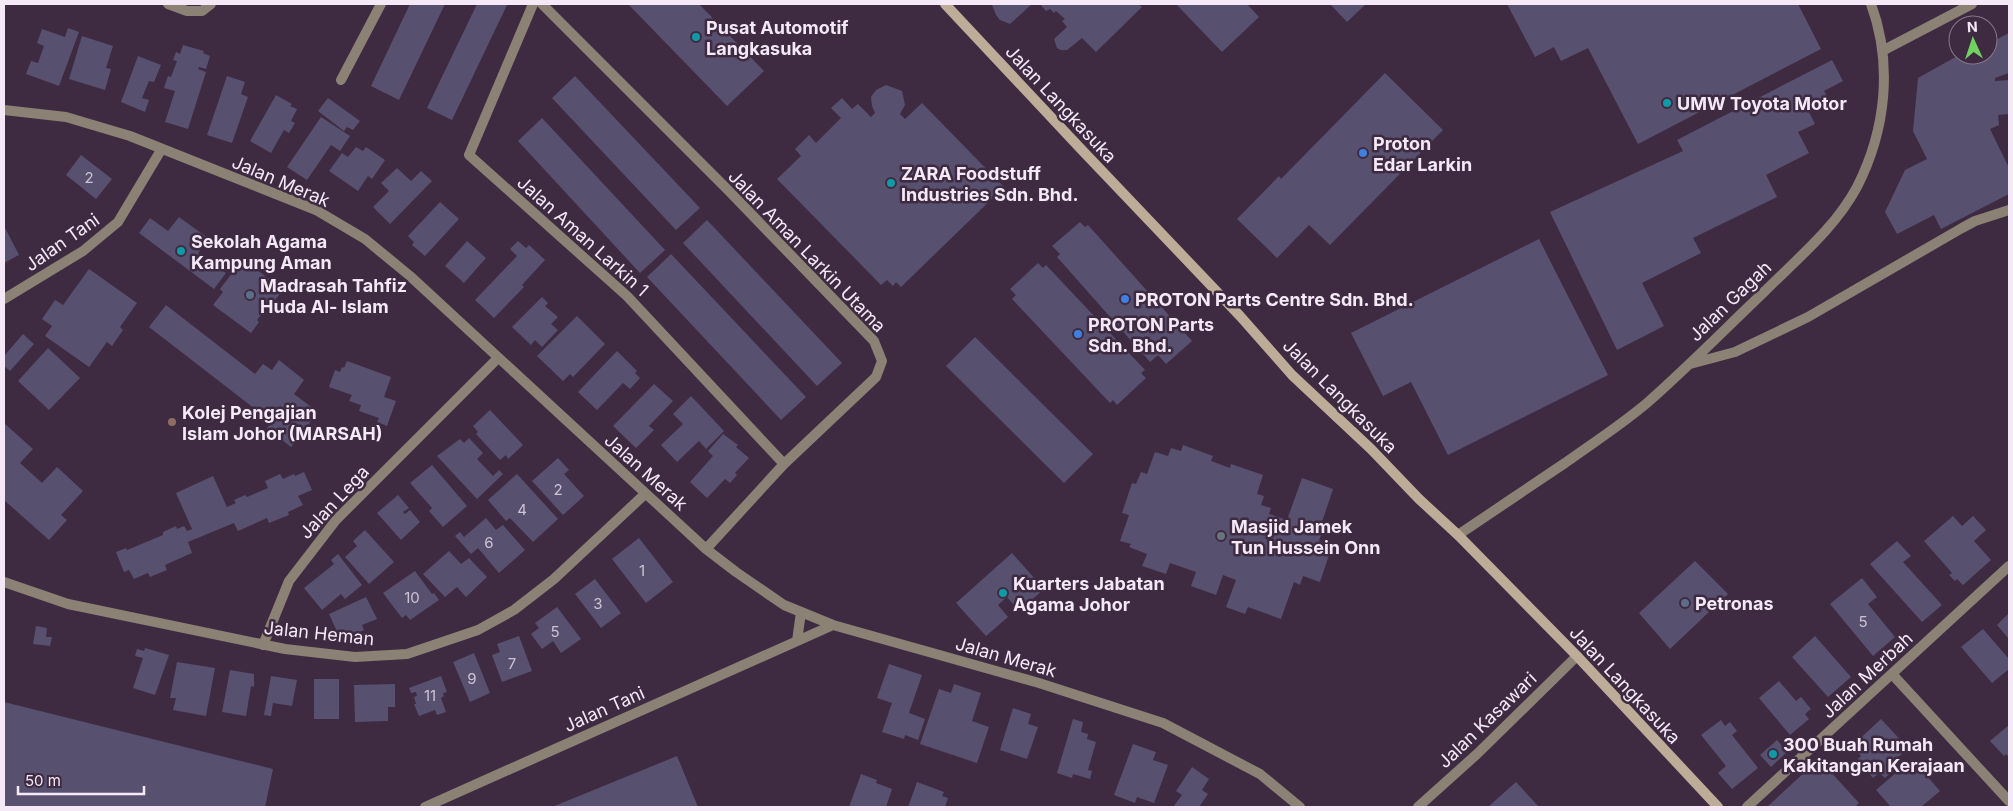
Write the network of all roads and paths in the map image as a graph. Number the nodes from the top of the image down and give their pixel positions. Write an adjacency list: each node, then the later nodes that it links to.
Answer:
1 (168, 4): 2 (street)
2 (211, 4)
3 (381, 4): 10 (street)
4 (533, 4): 17 (street, Jalan Aman Larkin 1)
5 (542, 4): 17 (street, Jalan Aman Larkin Utama)
6 (945, 4): 19 (main road, Jalan Langkasuka)
7 (1871, 4): 9 (street, Jalan Gagah)
8 (1972, 4): 9 (street)
9 (1884, 50): 16 (street, Jalan Gagah)
10 (341, 80)
11 (4, 110): 12 (street, Jalan Merak)
12 (161, 150): 14 (street, Jalan Tani); 15 (street, Jalan Merak)
13 (2009, 210): 16 (street)
14 (4, 299)
15 (498, 358): 18 (street, Jalan Merak); 26 (street, Jalan Lega)
16 (1689, 364): 19 (street, Jalan Gagah)
17 (784, 464): 20 (street, Jalan Aman Larkin Utama)
18 (645, 494): 20 (street, Jalan Merak); 26 (street, Jalan Heman)
19 (1458, 535): 27 (main road, Jalan Langkasuka)
20 (706, 549): 23 (street, Jalan Merak)
21 (2009, 566): 28 (street, Jalan Merbah)
22 (4, 582): 26 (street, Jalan Heman)
23 (801, 612): 24 (street, Jalan Merak); 25 (street)
24 (832, 625): 25 (street, Jalan Tani); 31 (street, Jalan Merak)
25 (797, 641): 30 (street, Jalan Tani)
26 (263, 645)
27 (1577, 656): 32 (street, Jalan Kasawari); 33 (main road, Jalan Langkasuka)
28 (1892, 674): 29 (street); 34 (street, Jalan Merbah)
29 (2009, 801)
30 (426, 807)
31 (1300, 807)
32 (1418, 807)
33 (1718, 807)
34 (1747, 807)

